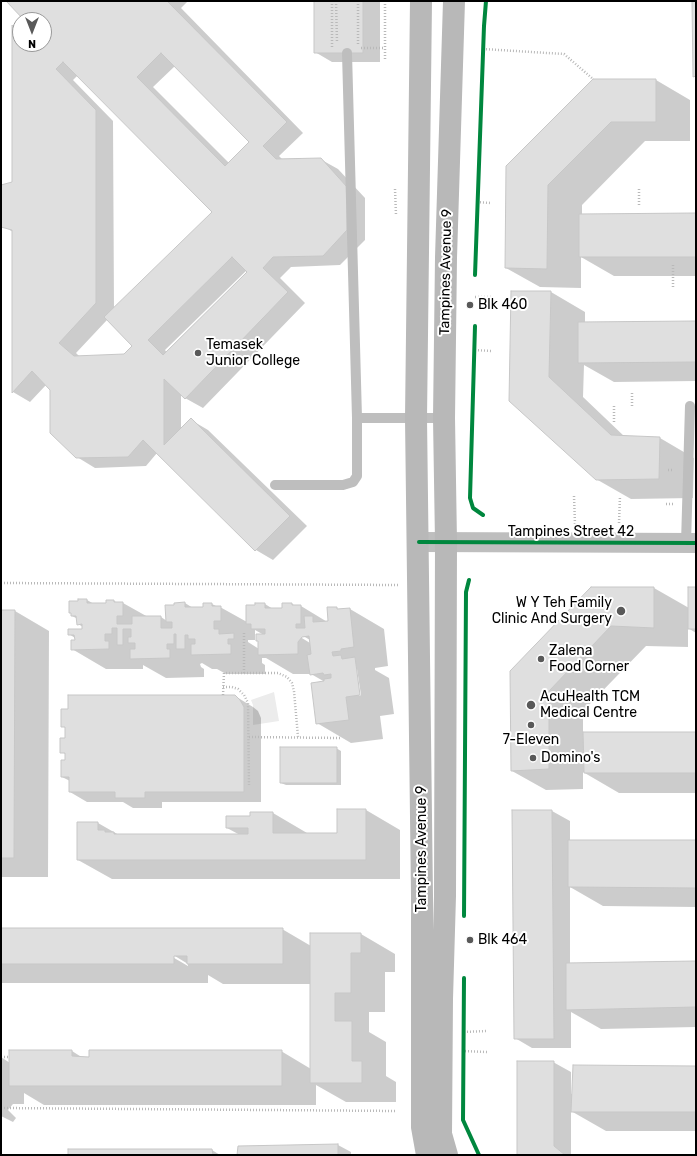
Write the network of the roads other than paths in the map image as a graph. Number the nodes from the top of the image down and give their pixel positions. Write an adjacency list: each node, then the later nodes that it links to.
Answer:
1 (421, 1): 6 (main road, Tampines Avenue 9)
2 (454, 1): 7 (main road, Tampines Avenue 9)
3 (347, 53): 5 (lane)
4 (690, 406): 11 (lane)
5 (357, 418): 6 (lane); 8 (lane)
6 (416, 418): 7 (lane); 9 (main road, Tampines Avenue 9)
7 (444, 418): 10 (main road, Tampines Avenue 9)
8 (275, 485)
9 (418, 542): 10 (street); 12 (main road, Tampines Avenue 9)
10 (446, 542): 11 (street, Tampines Street 42); 13 (main road, Tampines Avenue 9)
11 (691, 543)
12 (427, 1155)
13 (446, 1155)

